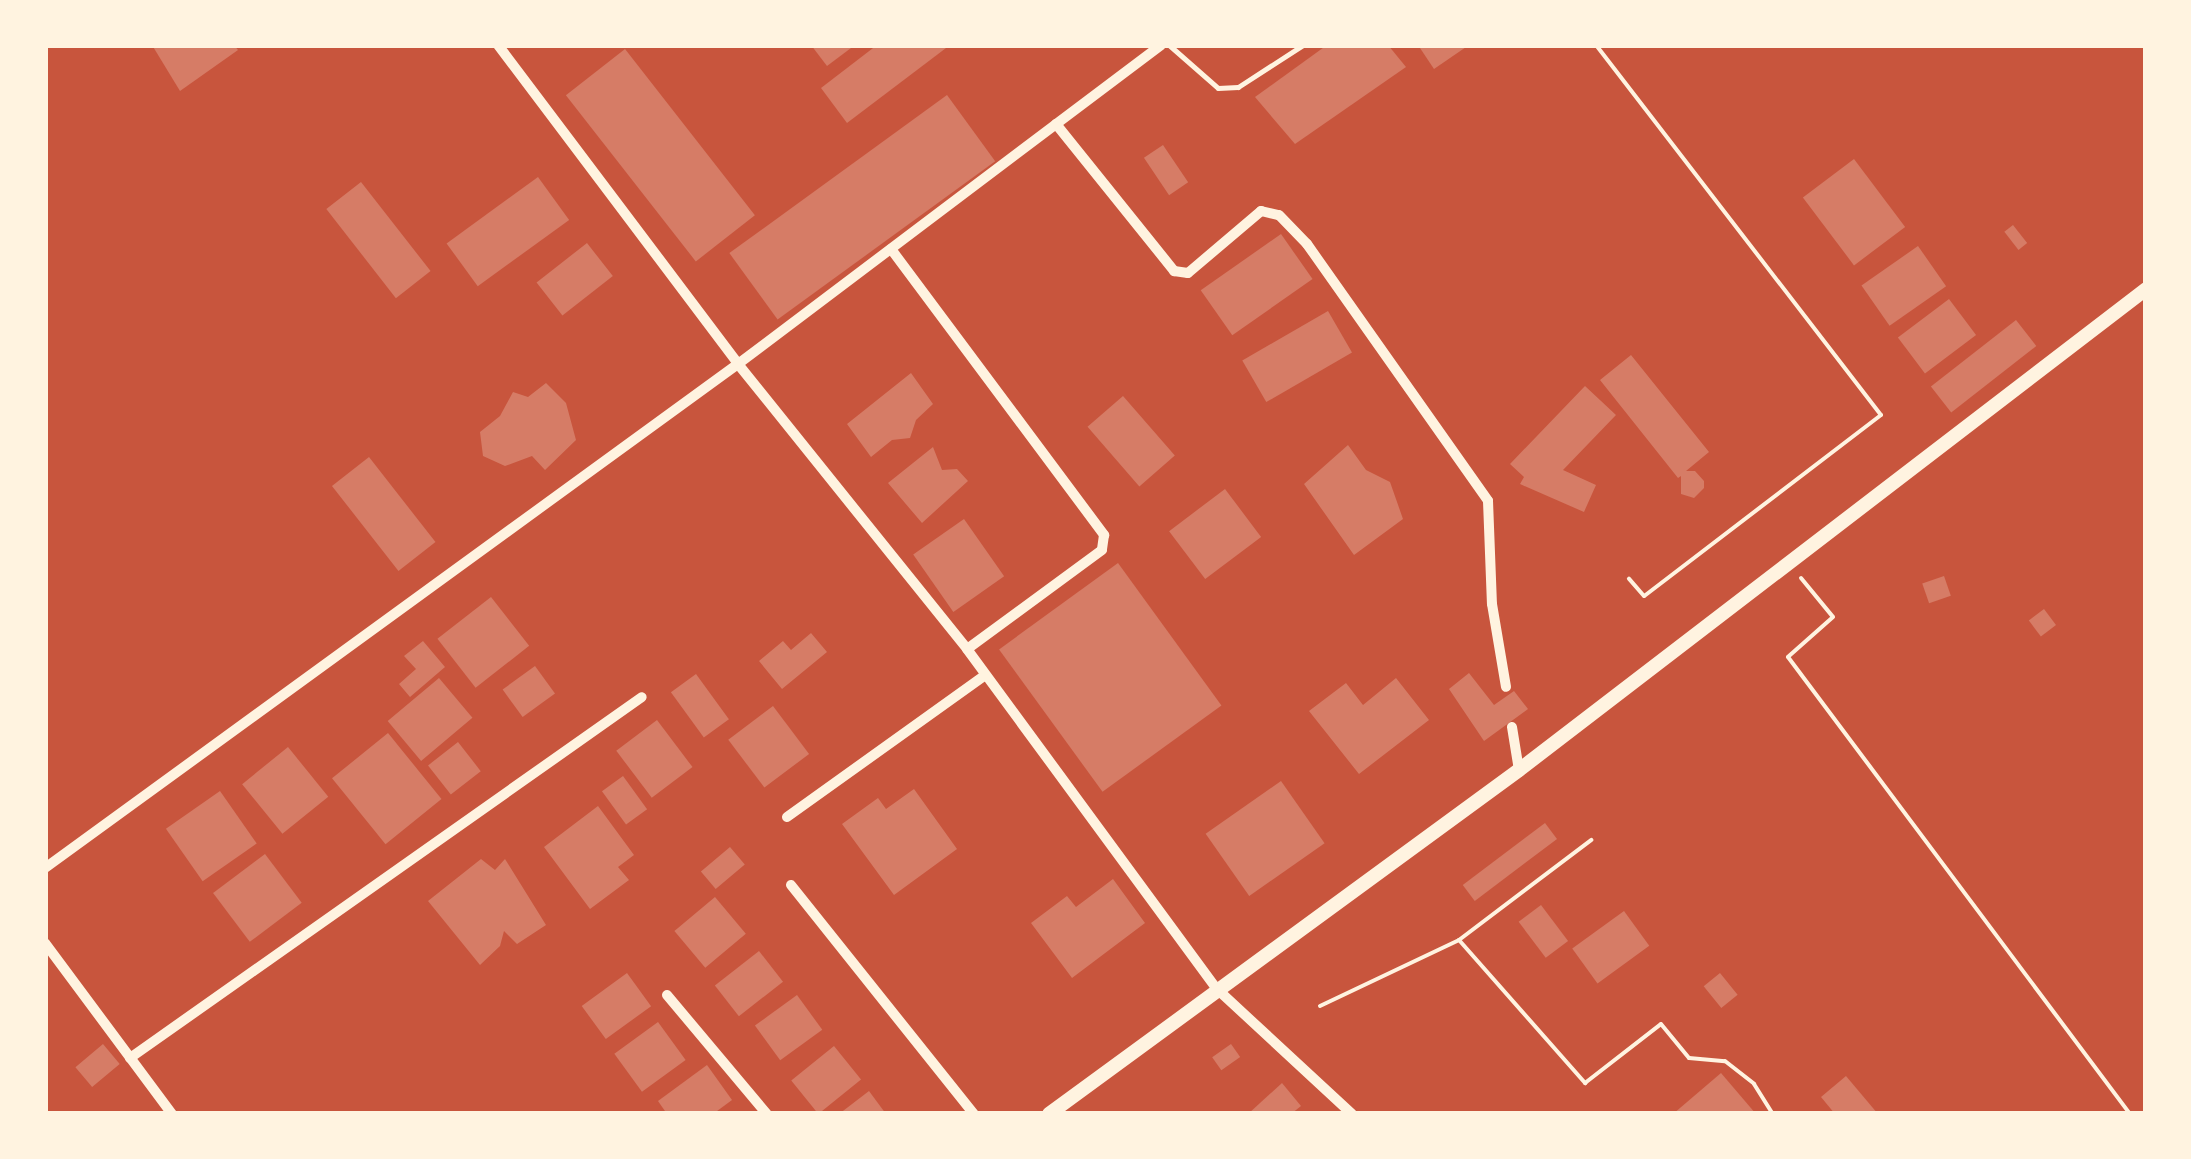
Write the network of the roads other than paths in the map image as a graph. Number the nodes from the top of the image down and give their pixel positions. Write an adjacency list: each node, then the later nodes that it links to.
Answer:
1 (498, 45): 7 (street)
2 (1165, 45): 3 (lane); 4 (street)
3 (1304, 45)
4 (1056, 124): 5 (street); 10 (street)
5 (890, 249): 7 (street); 8 (street)
6 (2146, 289): 13 (street)
7 (738, 364): 8 (street); 15 (street)
8 (967, 649): 9 (street)
9 (984, 676): 14 (street); 18 (street)
10 (1506, 687)
11 (642, 696): 20 (street)
12 (1512, 727): 13 (street)
13 (1519, 770): 18 (street)
14 (787, 818)
15 (45, 868)
16 (791, 885): 23 (street)
17 (45, 943): 20 (street)
18 (1217, 989): 24 (street); 25 (street)
19 (666, 995): 22 (street)
20 (130, 1058): 21 (street)
21 (172, 1114)
22 (767, 1114)
23 (974, 1114)
24 (1049, 1114)
25 (1352, 1114)

